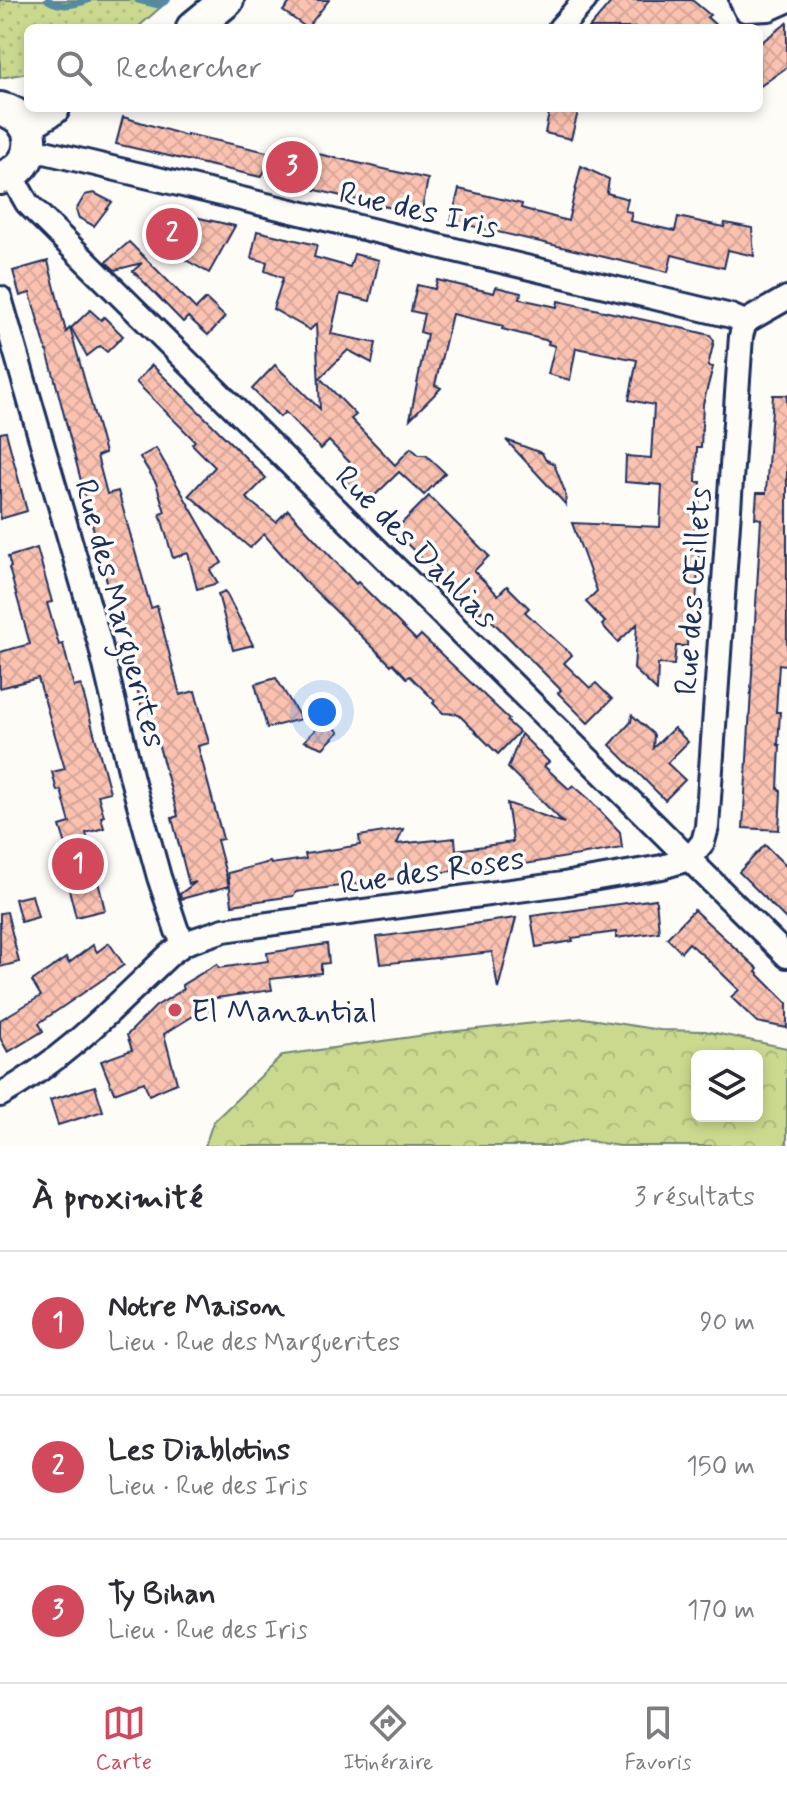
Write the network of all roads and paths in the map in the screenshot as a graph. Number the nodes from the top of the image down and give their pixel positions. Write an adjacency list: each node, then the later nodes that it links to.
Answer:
1 (227, 0): 5 (street)
2 (585, 0): 6 (street)
3 (741, 0): 4 (street)
4 (787, 1)
5 (198, 24)
6 (564, 24)
7 (49, 112): 8 (street)
8 (13, 148): 11 (street, Rue des Iris); 12 (street, Rue des Dahlias)
9 (0, 298): 13 (street, Rue des Marguerites)
10 (787, 298): 11 (street)
11 (745, 322): 12 (street, Rue des Œillets)
12 (689, 859): 13 (street, Rue des Roses); 14 (street, Rue des Dahlias)
13 (185, 943): 15 (street)
14 (787, 956)
15 (0, 1095)

